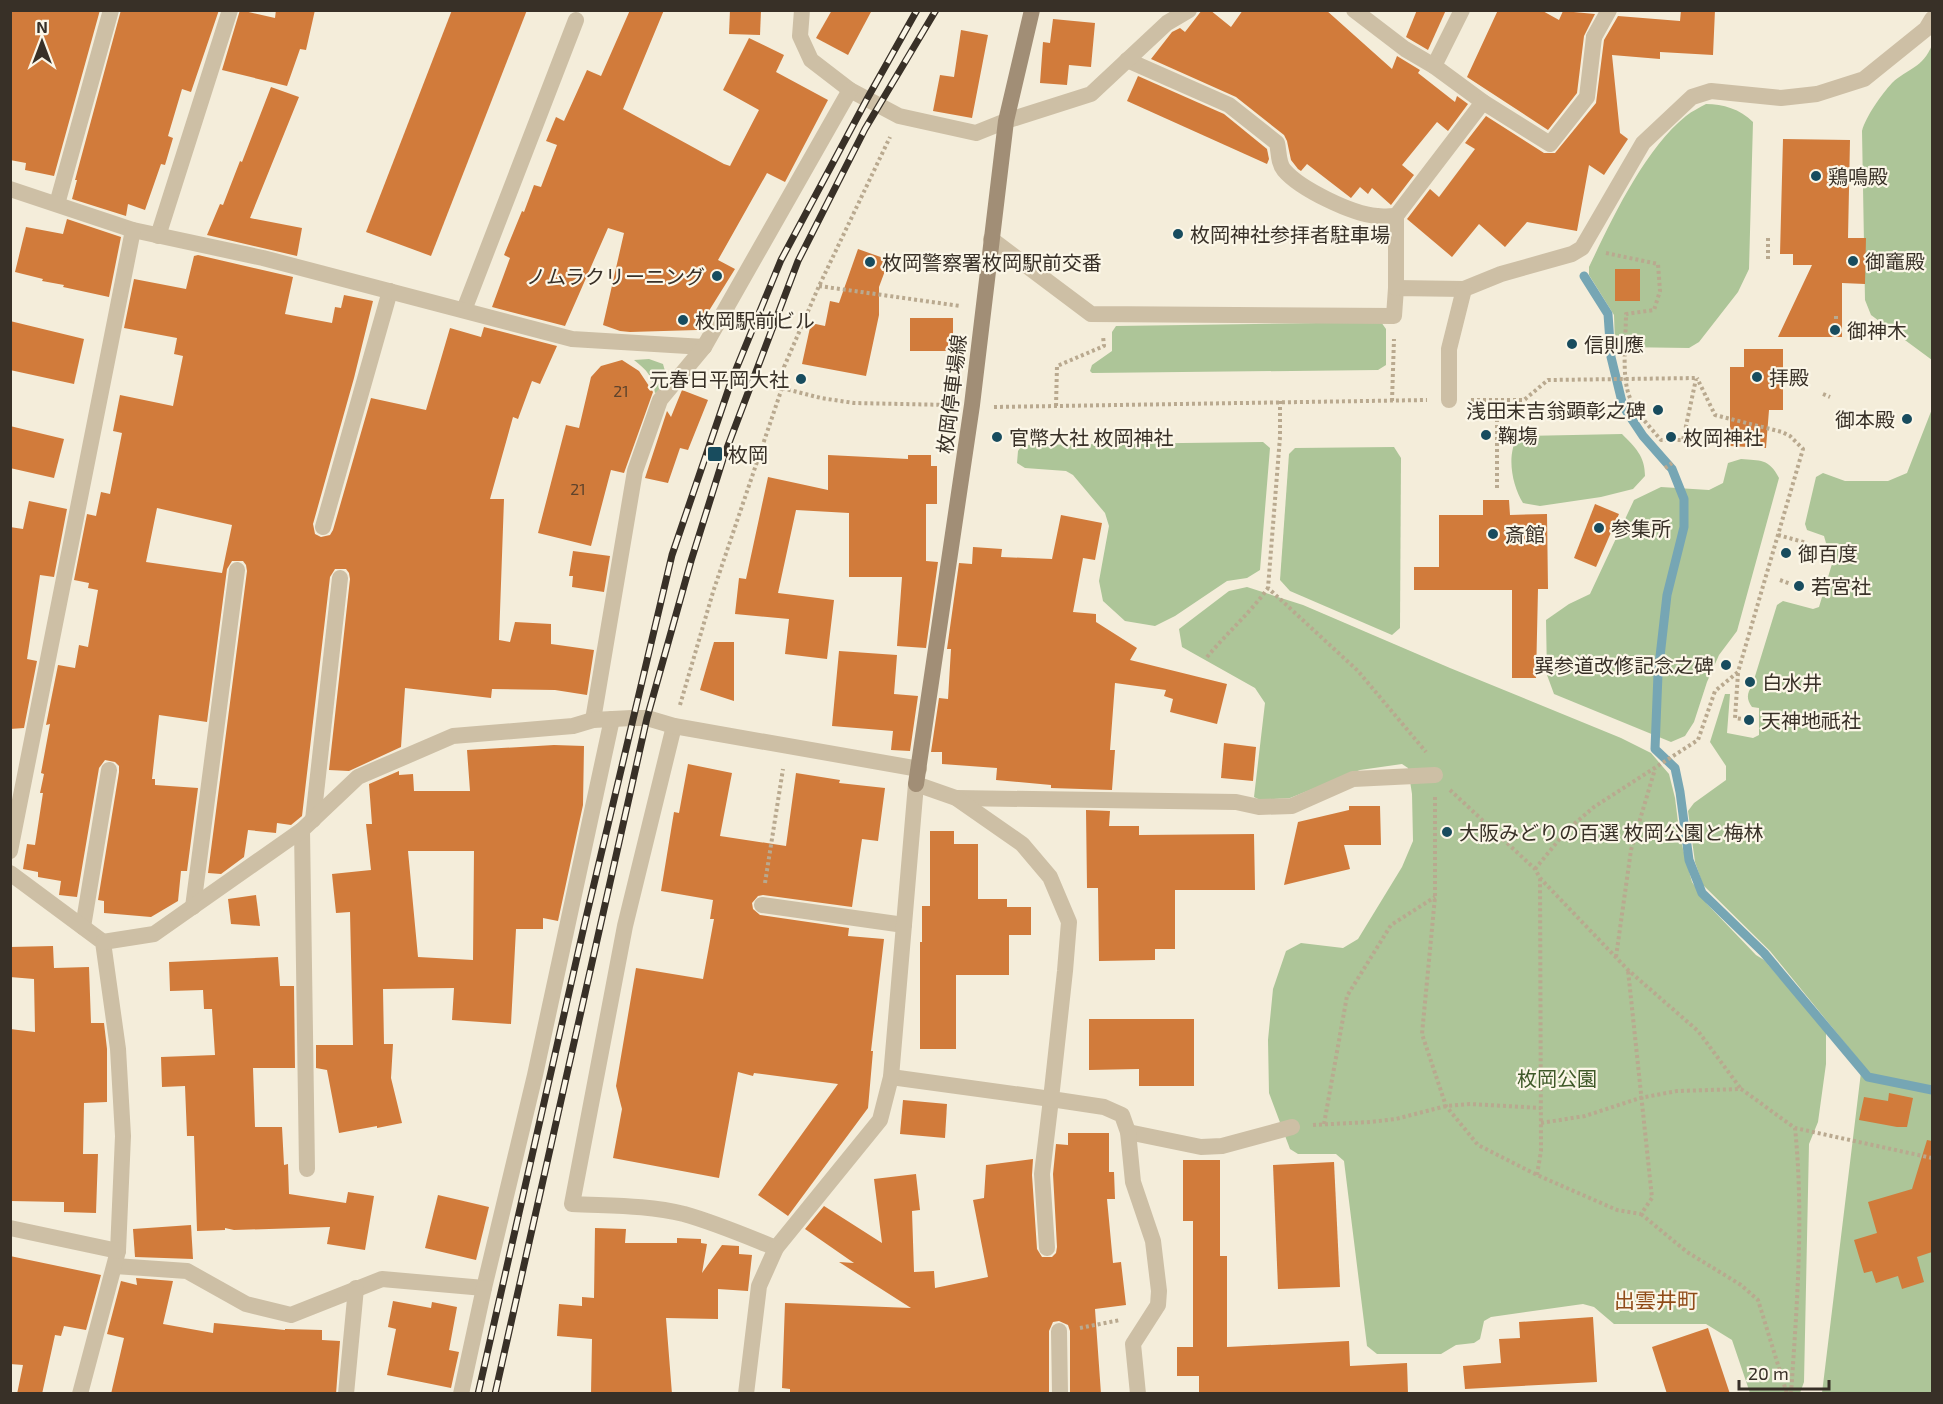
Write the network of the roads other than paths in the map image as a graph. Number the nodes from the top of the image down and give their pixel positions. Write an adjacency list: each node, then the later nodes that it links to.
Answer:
1 (111, 10): 17 (street)
2 (230, 10): 20 (street)
3 (802, 10): 13 (street)
4 (1032, 10): 15 (main road, 枚岡停車場線)
5 (1189, 10): 11 (street)
6 (1354, 10): 12 (street)
7 (1462, 10): 12 (street)
8 (1609, 10): 14 (street)
9 (1932, 19): 23 (street)
10 (576, 20): 25 (street)
11 (1127, 60): 15 (street); 18 (street)
12 (1434, 66): 14 (street)
13 (850, 90): 15 (street); 26 (street)
14 (1483, 102): 18 (street)
15 (1006, 121): 21 (main road, 枚岡停車場線)
16 (10, 189): 17 (street)
17 (57, 204): 19 (street)
18 (1396, 216): 22 (street)
19 (133, 230): 20 (street); 39 (street)
20 (158, 236): 24 (street)
21 (992, 239): 22 (street); 36 (main road, 枚岡停車場線)
22 (1396, 288): 23 (street)
23 (1464, 289): 27 (street)
24 (390, 291): 25 (street); 28 (street)
25 (464, 310): 26 (street)
26 (704, 347): 32 (street)
27 (1449, 400)
28 (323, 527)
29 (237, 570): 42 (street)
30 (340, 578): 38 (street)
31 (612, 719): 32 (street); 33 (street); 56 (street)
32 (593, 720): 38 (street)
33 (674, 726): 36 (street); 52 (street)
34 (108, 770): 44 (street)
35 (1435, 775): 37 (street)
36 (917, 777): 37 (street); 43 (street)
37 (956, 798): 47 (street)
38 (308, 825): 42 (street); 50 (street)
39 (10, 851)
40 (10, 873): 44 (street)
41 (762, 905): 43 (street)
42 (193, 907): 45 (street)
43 (904, 925): 46 (street)
44 (83, 927): 45 (street)
45 (103, 942): 54 (street)
46 (891, 1077): 47 (street); 52 (street)
47 (1051, 1099): 49 (street); 53 (street)
48 (1292, 1127): 49 (street)
49 (1128, 1132): 63 (street)
50 (308, 1168)
51 (10, 1228): 54 (street)
52 (776, 1248): 61 (street)
53 (1047, 1248)
54 (116, 1259): 55 (street); 58 (street)
55 (356, 1288): 56 (street); 59 (street)
56 (484, 1288): 60 (street)
57 (1059, 1331): 62 (street)
58 (80, 1394)
59 (346, 1394)
60 (461, 1394)
61 (746, 1394)
62 (1060, 1394)
63 (1138, 1394)

